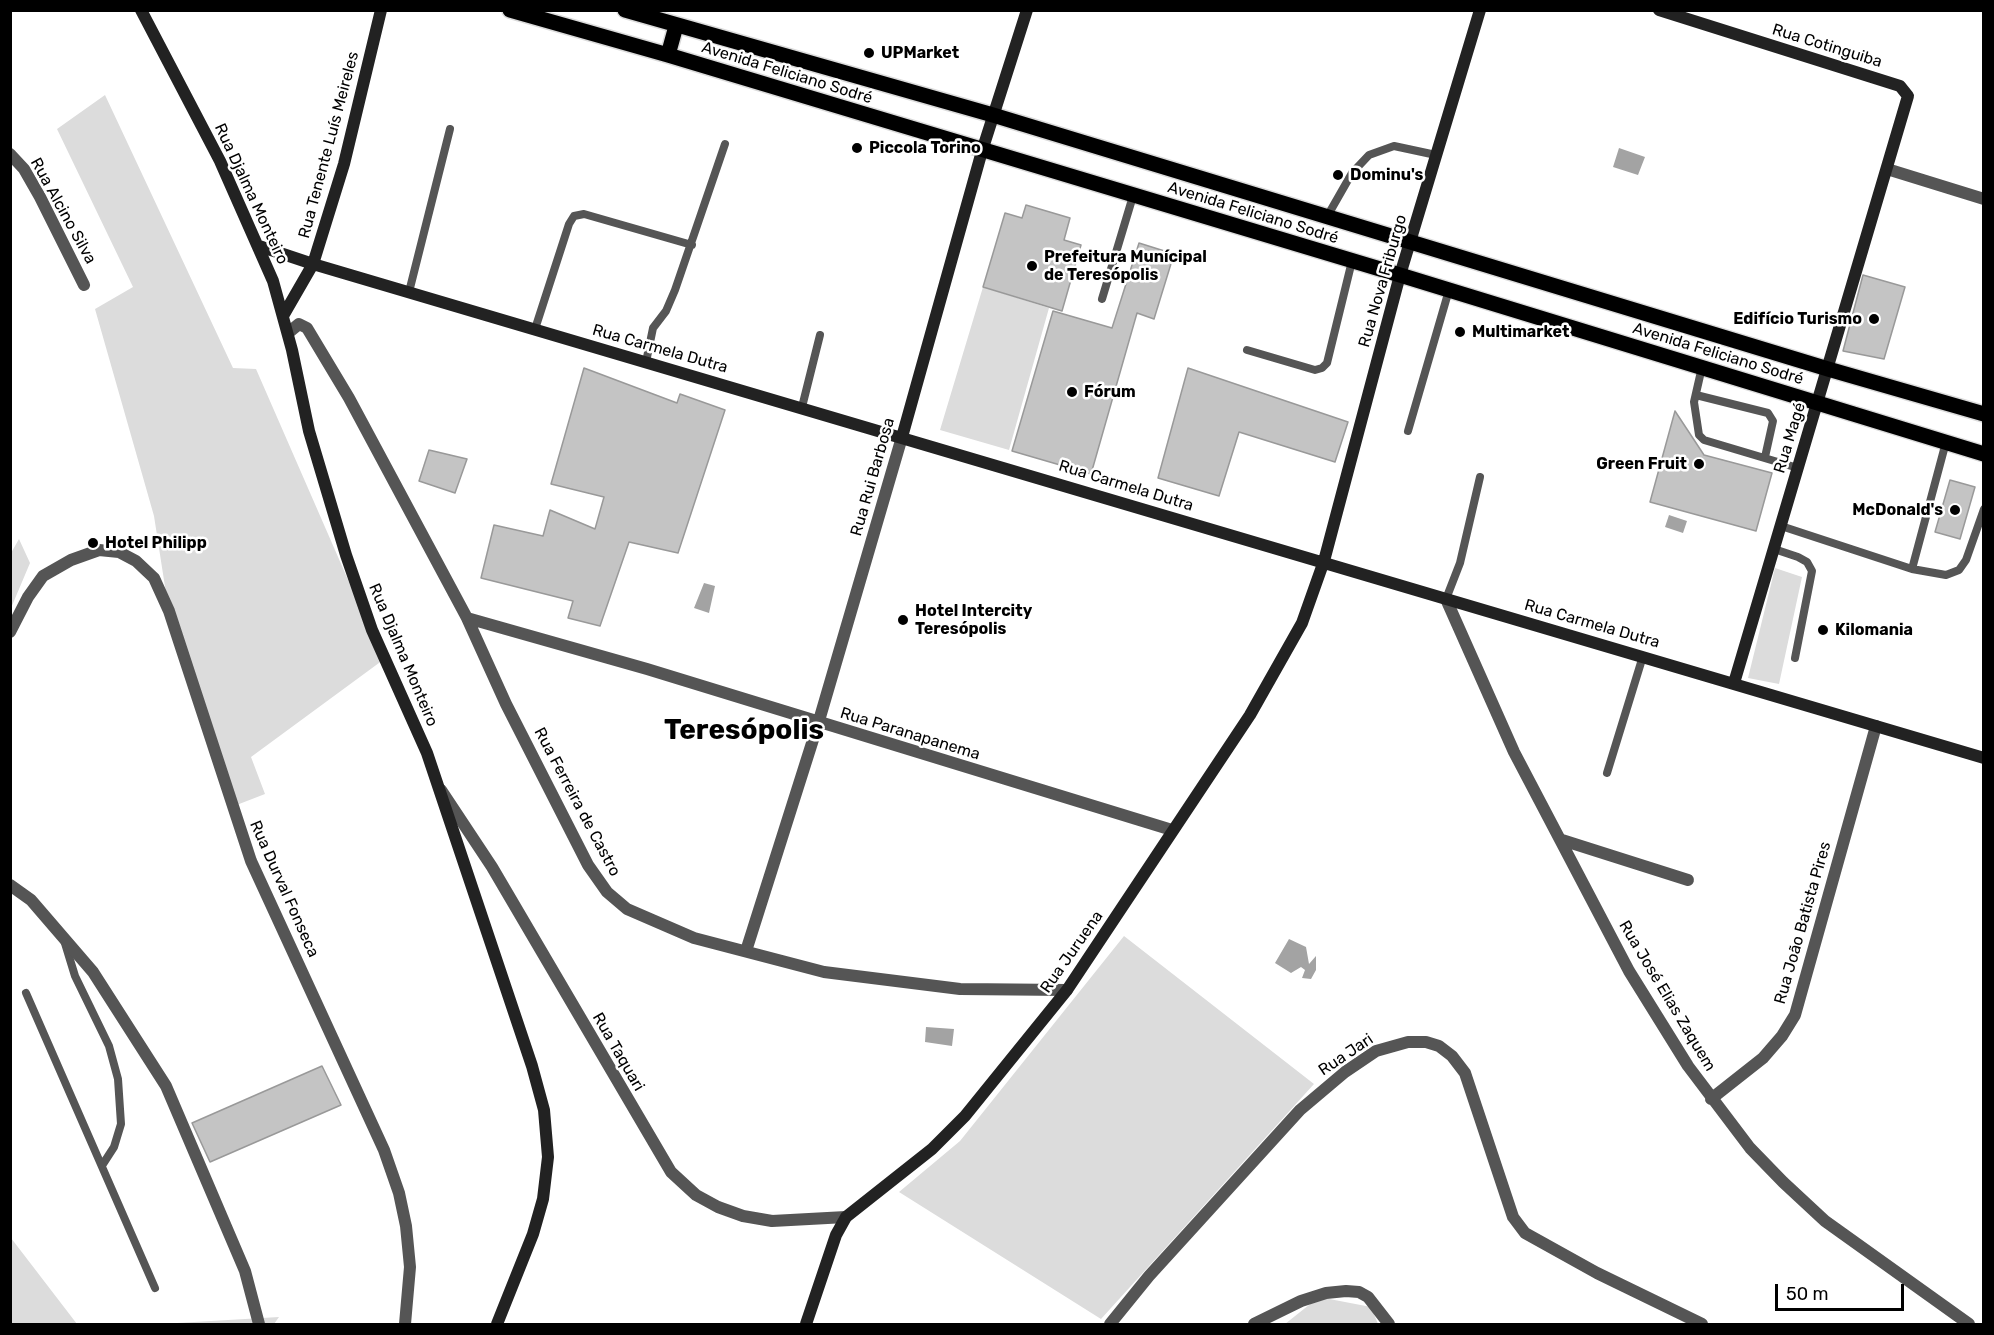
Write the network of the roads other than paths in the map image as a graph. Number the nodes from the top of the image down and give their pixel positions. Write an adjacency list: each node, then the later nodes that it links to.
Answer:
1 (141, 10): 23 (main road, Rua Djalma Monteiro)
2 (381, 10): 25 (main road, Rua Tenente Luís Meireles)
3 (510, 10): 9 (main road, Avenida Feliciano Sodré)
4 (625, 10): 8 (main road, Avenida Feliciano Sodré)
5 (1027, 10): 11 (main road, Rua Rui Barbosa)
6 (1480, 10): 16 (main road, Rua Nova Friburgo)
7 (1659, 10): 10 (main road, Rua Cotinguiba)
8 (676, 26): 9 (main road); 11 (main road, Avenida Feliciano Sodré)
9 (668, 55): 14 (main road, Avenida Feliciano Sodré)
10 (1908, 100): 17 (main road, Rua Magé)
11 (993, 115): 14 (main road, Rua Rui Barbosa); 20 (main road, Avenida Feliciano Sodré)
12 (450, 129): 29 (lane)
13 (725, 144): 22 (lane)
14 (982, 151): 18 (main road, Avenida Feliciano Sodré); 44 (main road, Rua Rui Barbosa)
15 (10, 153): 27 (street, Rua Alcino Silva)
16 (1436, 155): 20 (lane); 21 (main road, Rua Nova Friburgo)
17 (1887, 169): 19 (street); 38 (main road, Rua Magé)
18 (1133, 196): 24 (main road, Avenida Feliciano Sodré); 30 (lane)
19 (1983, 200)
20 (1328, 215): 21 (main road, Avenida Feliciano Sodré)
21 (1410, 240): 26 (main road, Rua Nova Friburgo); 38 (main road, Avenida Feliciano Sodré)
22 (692, 245): 32 (lane); 36 (lane)
23 (259, 246): 25 (main road, Rua Carmela Dutra); 31 (main road, Rua Djalma Monteiro)
24 (1352, 261): 26 (main road, Avenida Feliciano Sodré); 35 (lane)
25 (313, 264): 29 (main road, Rua Carmela Dutra); 31 (main road, Rua Tenente Luís Meireles)
26 (1400, 275): 28 (main road, Avenida Feliciano Sodré); 53 (main road, Rua Nova Friburgo)
27 (84, 285)
28 (1449, 290): 37 (main road, Avenida Feliciano Sodré); 43 (lane)
29 (409, 292): 32 (main road, Rua Carmela Dutra)
30 (1102, 299)
31 (283, 316): 33 (main road, Rua Djalma Monteiro)
32 (535, 329): 36 (main road, Rua Carmela Dutra)
33 (288, 333): 56 (street, Rua Ferreira de Castro); 65 (main road, Rua Djalma Monteiro)
34 (820, 335): 41 (lane)
35 (1247, 350)
36 (646, 362): 41 (main road, Rua Carmela Dutra)
37 (1702, 367): 39 (lane); 40 (main road, Avenida Feliciano Sodré)
38 (1828, 369): 40 (main road, Rua Magé); 42 (main road, Avenida Feliciano Sodré)
39 (1696, 394): 47 (lane); 47 (lane)
40 (1817, 404): 45 (main road, Avenida Feliciano Sodré); 48 (main road, Rua Magé)
41 (802, 407): 44 (main road, Rua Carmela Dutra)
42 (1983, 414)
43 (1408, 431)
44 (902, 437): 53 (main road, Rua Carmela Dutra); 61 (street, Rua Rui Barbosa)
45 (1946, 442): 46 (main road, Avenida Feliciano Sodré); 54 (lane)
46 (1983, 454)
47 (1765, 457): 48 (lane)
48 (1798, 468): 51 (main road, Rua Magé)
49 (1480, 477): 55 (lane)
50 (1983, 509): 54 (lane)
51 (1781, 526): 52 (main road, Rua Magé); 54 (lane)
52 (1774, 549): 59 (lane); 60 (main road, Rua Magé)
53 (1324, 561): 55 (main road, Rua Carmela Dutra); 66 (main road, Rua Juruena)
54 (1912, 569)
55 (1446, 599): 58 (main road, Rua Carmela Dutra); 67 (street, Rua José Elias Zaquem)
56 (467, 618): 61 (street, Rua Paranapanema); 71 (street, Rua Ferreira de Castro)
57 (10, 633): 79 (street, Rua Durval Fonseca)
58 (1643, 656): 60 (main road, Rua Carmela Dutra); 64 (lane)
59 (1795, 658)
60 (1734, 683): 62 (main road, Rua Carmela Dutra)
61 (818, 724): 66 (street, Rua Paranapanema); 71 (street, Rua Rui Barbosa)
62 (1876, 726): 63 (main road, Rua Carmela Dutra); 74 (street, Rua João Batista Pires)
63 (1983, 758)
64 (1607, 773)
65 (438, 786): 76 (street, Rua Taquari); 80 (main road, Rua Djalma Monteiro)
66 (1172, 830): 72 (main road, Rua Juruena)
67 (1562, 840): 68 (street); 74 (street, Rua José Elias Zaquem)
68 (1688, 880)
69 (10, 885): 70 (street)
70 (63, 934): 75 (lane); 78 (street)
71 (746, 951): 72 (street, Rua Ferreira de Castro)
72 (1067, 990): 76 (main road, Rua Juruena)
73 (26, 993): 75 (lane)
74 (1712, 1099): 86 (street, Rua José Elias Zaquem)
75 (103, 1164): 77 (lane)
76 (846, 1217): 81 (main road, Rua Juruena)
77 (155, 1287)
78 (259, 1324)
79 (405, 1324)
80 (497, 1324)
81 (806, 1324)
82 (1110, 1324): 85 (street, Rua Jari)
83 (1254, 1324): 84 (street)
84 (1389, 1324)
85 (1702, 1324)
86 (1969, 1324)

